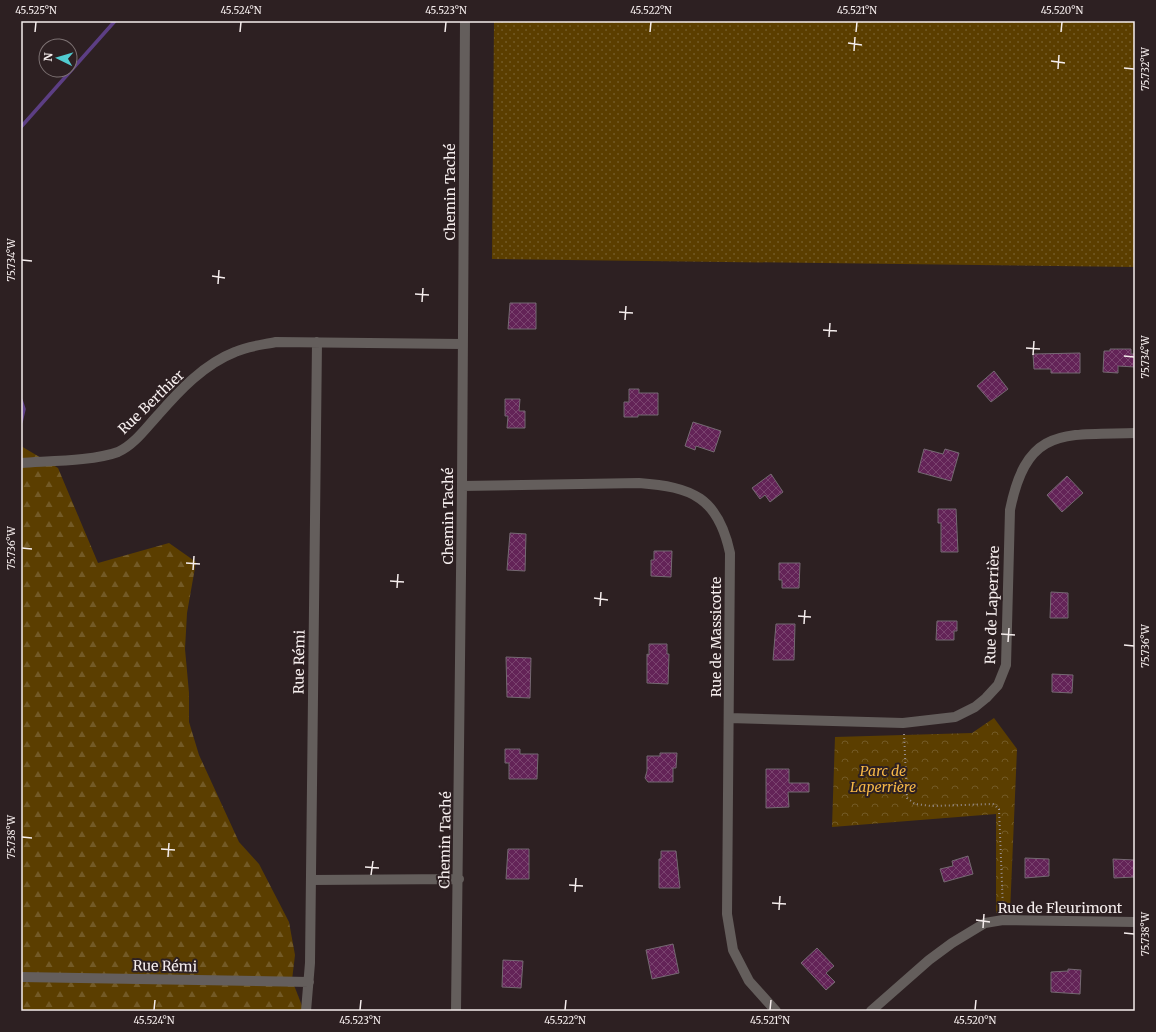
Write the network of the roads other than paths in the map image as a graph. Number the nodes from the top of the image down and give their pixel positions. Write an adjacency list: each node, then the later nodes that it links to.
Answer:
1 (465, 21): 3 (street, Chemin Taché)
2 (317, 342): 3 (street, Rue Berthier); 5 (street, Rue Berthier); 9 (street, Rue Rémi)
3 (462, 344): 6 (street, Chemin Taché)
4 (1135, 433): 7 (street, Rue de Laperrière)
5 (21, 463)
6 (462, 486): 7 (street, Rue de Massicotte); 8 (street, Chemin Taché)
7 (729, 718): 15 (street, Rue de Massicotte)
8 (459, 879): 9 (street); 14 (street, Chemin Taché)
9 (311, 880): 12 (street, Rue Rémi)
10 (1135, 922): 16 (street, Rue de Fleurimont)
11 (21, 977): 12 (street, Rue Rémi)
12 (308, 982): 13 (street, Rue Rémi)
13 (306, 1011)
14 (456, 1011)
15 (776, 1011)
16 (871, 1011)

